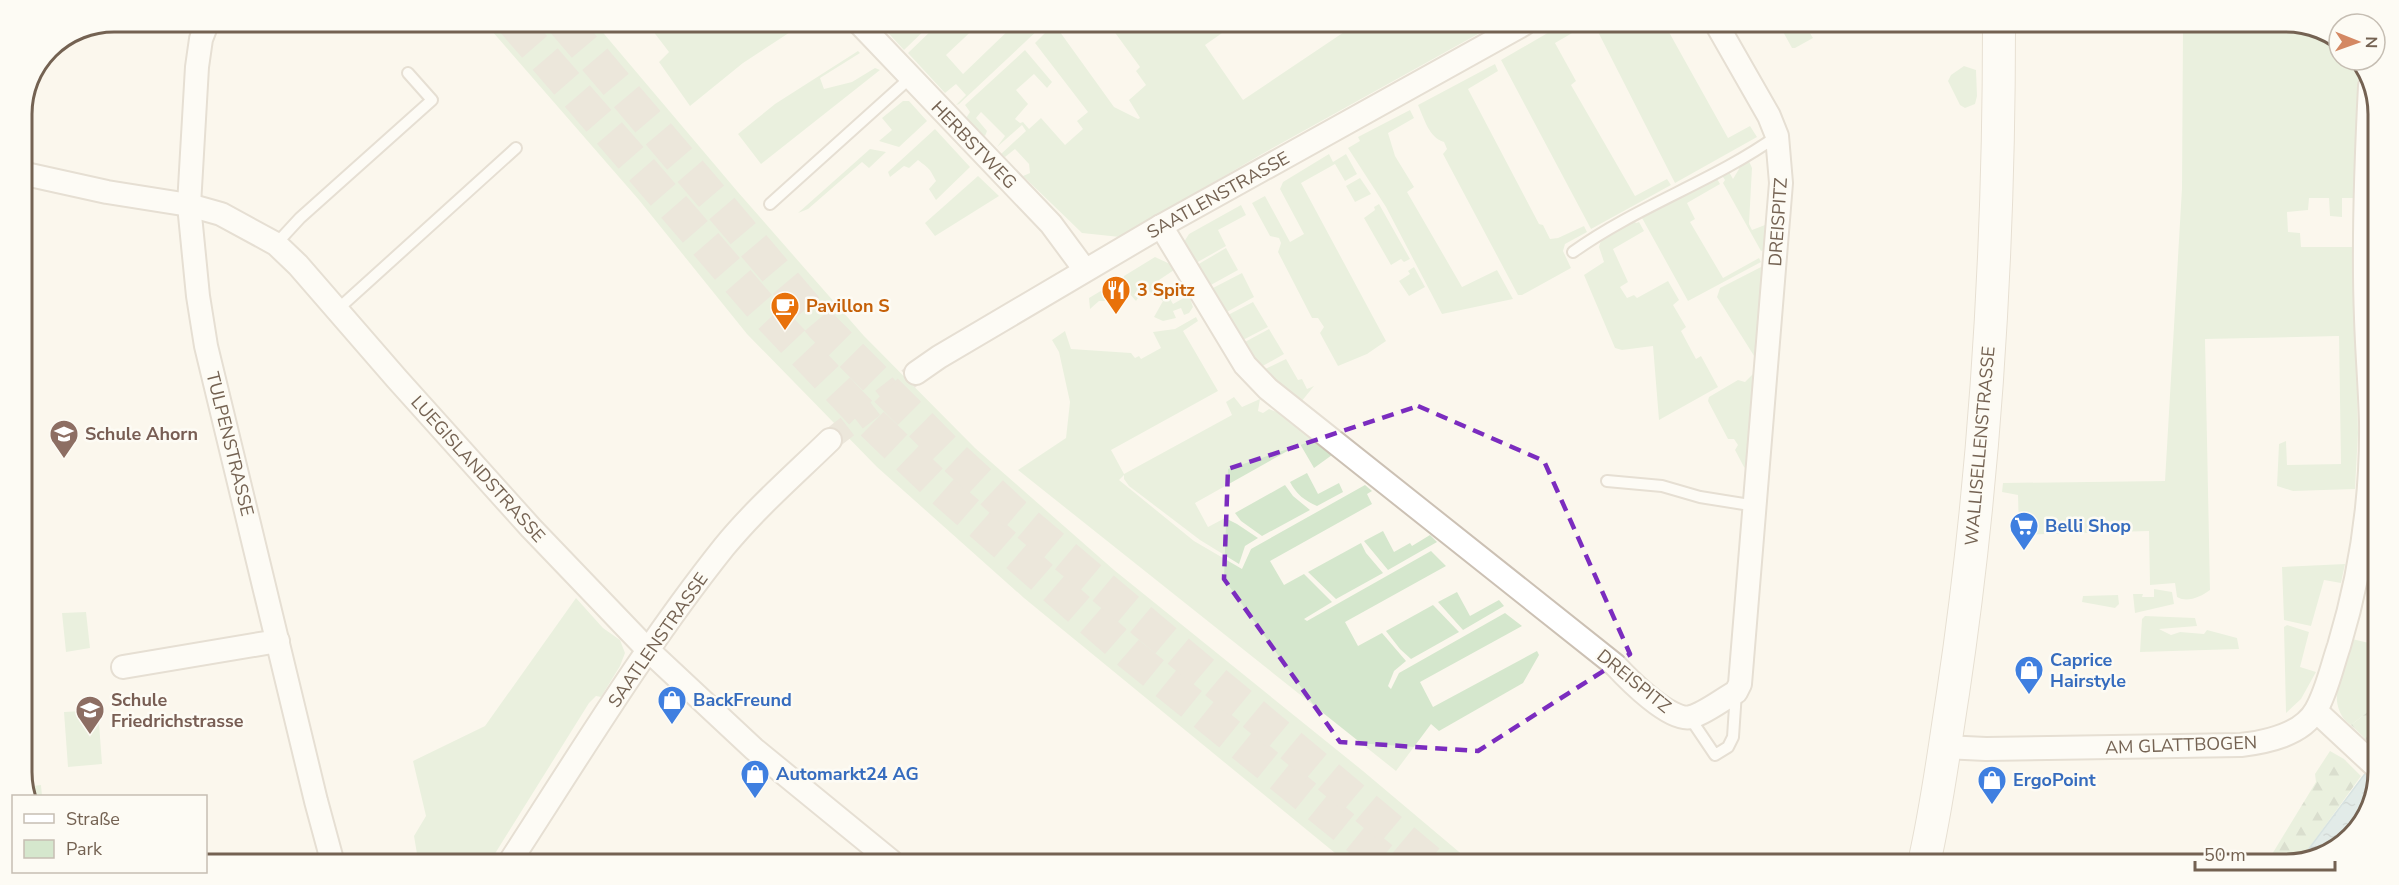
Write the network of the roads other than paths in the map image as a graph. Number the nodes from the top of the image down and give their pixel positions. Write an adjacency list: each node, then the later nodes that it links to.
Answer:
1 (204, 32): 12 (street, TULPENSTRASSE)
2 (867, 32): 7 (street, HERBSTWEG)
3 (1510, 32): 13 (street, SAATLENSTRASSE)
4 (1721, 32): 8 (street, DREISPITZ)
5 (1999, 32): 31 (street, WALLISELLENSTRASSE)
6 (408, 73): 15 (lane)
7 (910, 78): 11 (lane); 17 (street, HERBSTWEG)
8 (1778, 136): 16 (lane); 24 (street, DREISPITZ)
9 (516, 148): 18 (lane)
10 (32, 175): 12 (street, LUEGISLANDSTRASSE)
11 (770, 204)
12 (189, 205): 15 (street, LUEGISLANDSTRASSE); 25 (street, TULPENSTRASSE)
13 (1161, 226): 17 (street, SAATLENSTRASSE); 30 (street, DREISPITZ)
14 (2367, 240): 19 (street)
15 (276, 244): 18 (street, LUEGISLANDSTRASSE)
16 (1573, 252)
17 (1085, 270): 20 (street, SAATLENSTRASSE)
18 (338, 309): 26 (street, LUEGISLANDSTRASSE)
19 (2367, 337)
20 (915, 373)
21 (830, 440): 26 (street, SAATLENSTRASSE)
22 (1607, 482): 24 (lane)
23 (2368, 499): 29 (street)
24 (1756, 506): 28 (street, DREISPITZ)
25 (278, 641): 27 (street); 33 (street, TULPENSTRASSE)
26 (648, 650): 34 (street, SAATLENSTRASSE); 35 (street, LUEGISLANDSTRASSE)
27 (123, 667)
28 (1736, 692): 30 (street, DREISPITZ); 30 (lane)
29 (2316, 711): 31 (street, AM GLATTBOGEN); 32 (street)
30 (1690, 718)
31 (1944, 747): 36 (street, WALLISELLENSTRASSE)
32 (2365, 757)
33 (331, 854)
34 (515, 854)
35 (882, 854)
36 (1926, 854)

